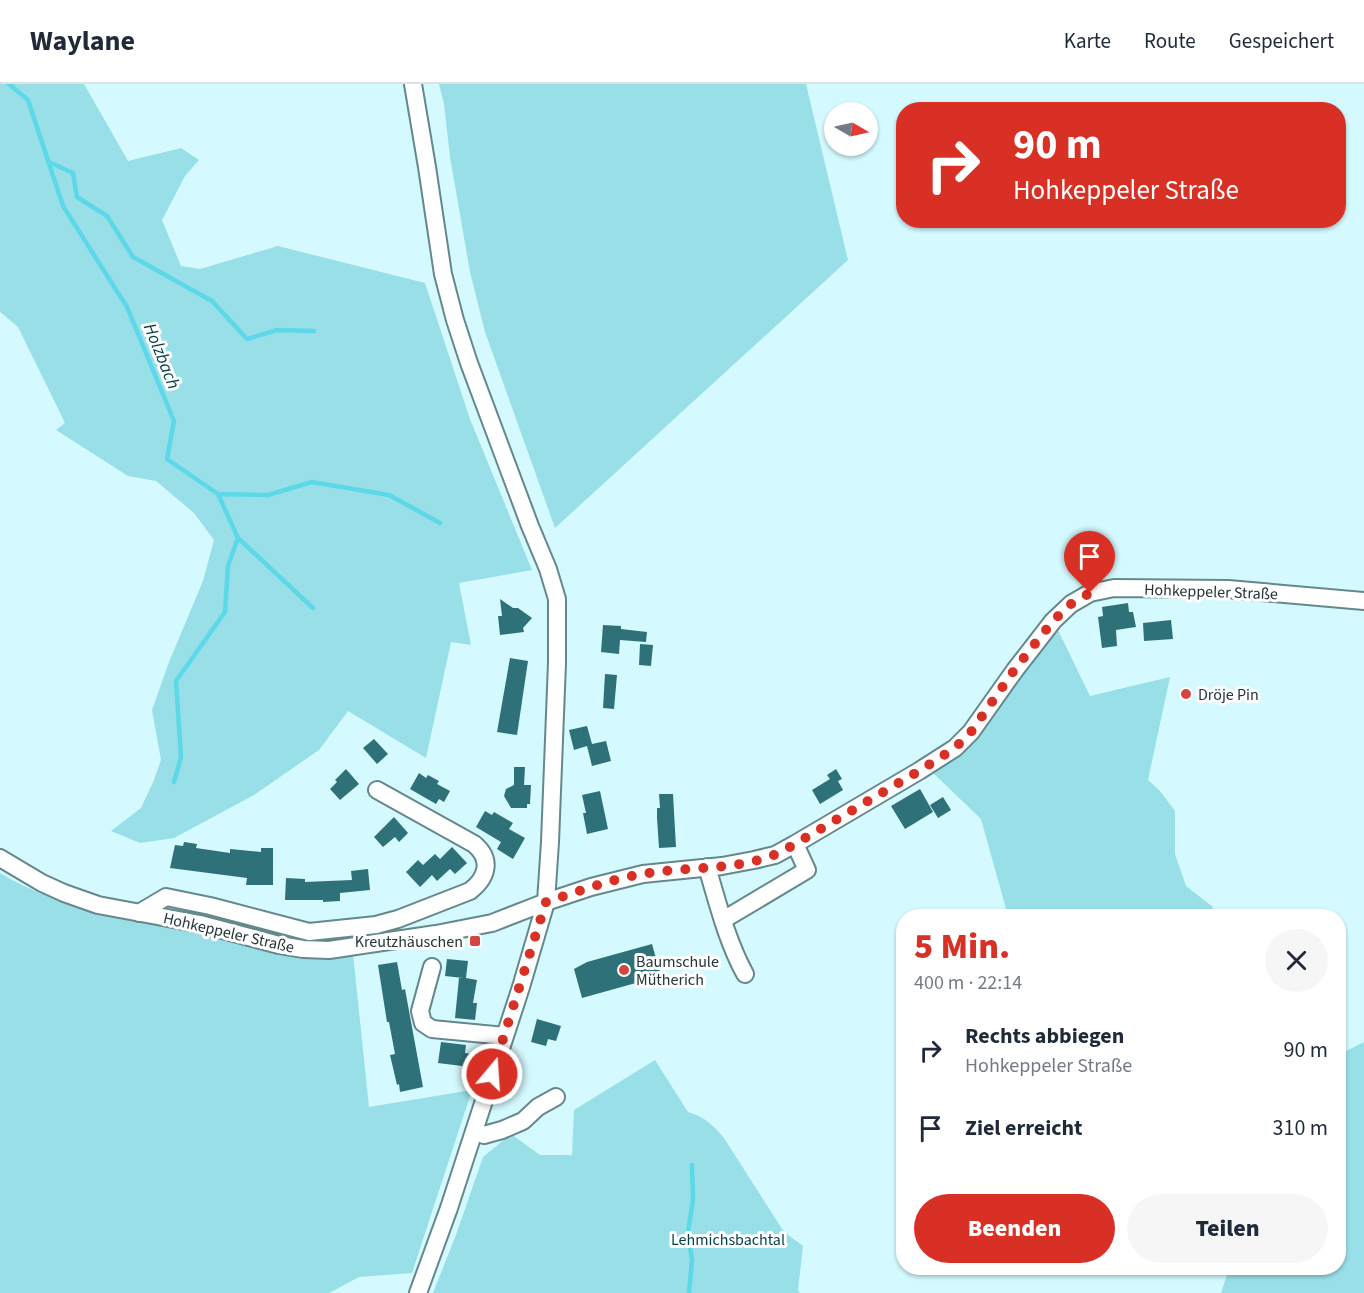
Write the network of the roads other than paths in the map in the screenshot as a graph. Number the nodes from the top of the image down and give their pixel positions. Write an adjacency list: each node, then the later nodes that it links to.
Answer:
1 (412, 84): 7 (street)
2 (1364, 600): 4 (street, Hohkeppeler Straße)
3 (377, 790): 8 (street)
4 (795, 844): 6 (street, Hohkeppeler Straße); 9 (street)
5 (0, 858): 8 (street, Hohkeppeler Straße)
6 (707, 867): 7 (street, Hohkeppeler Straße); 9 (street)
7 (546, 902): 8 (street, Hohkeppeler Straße); 12 (street)
8 (139, 913)
9 (723, 920): 11 (street)
10 (432, 967): 12 (street)
11 (746, 974)
12 (505, 1036): 14 (street)
13 (556, 1098): 14 (street)
14 (474, 1131): 15 (street)
15 (418, 1293)

